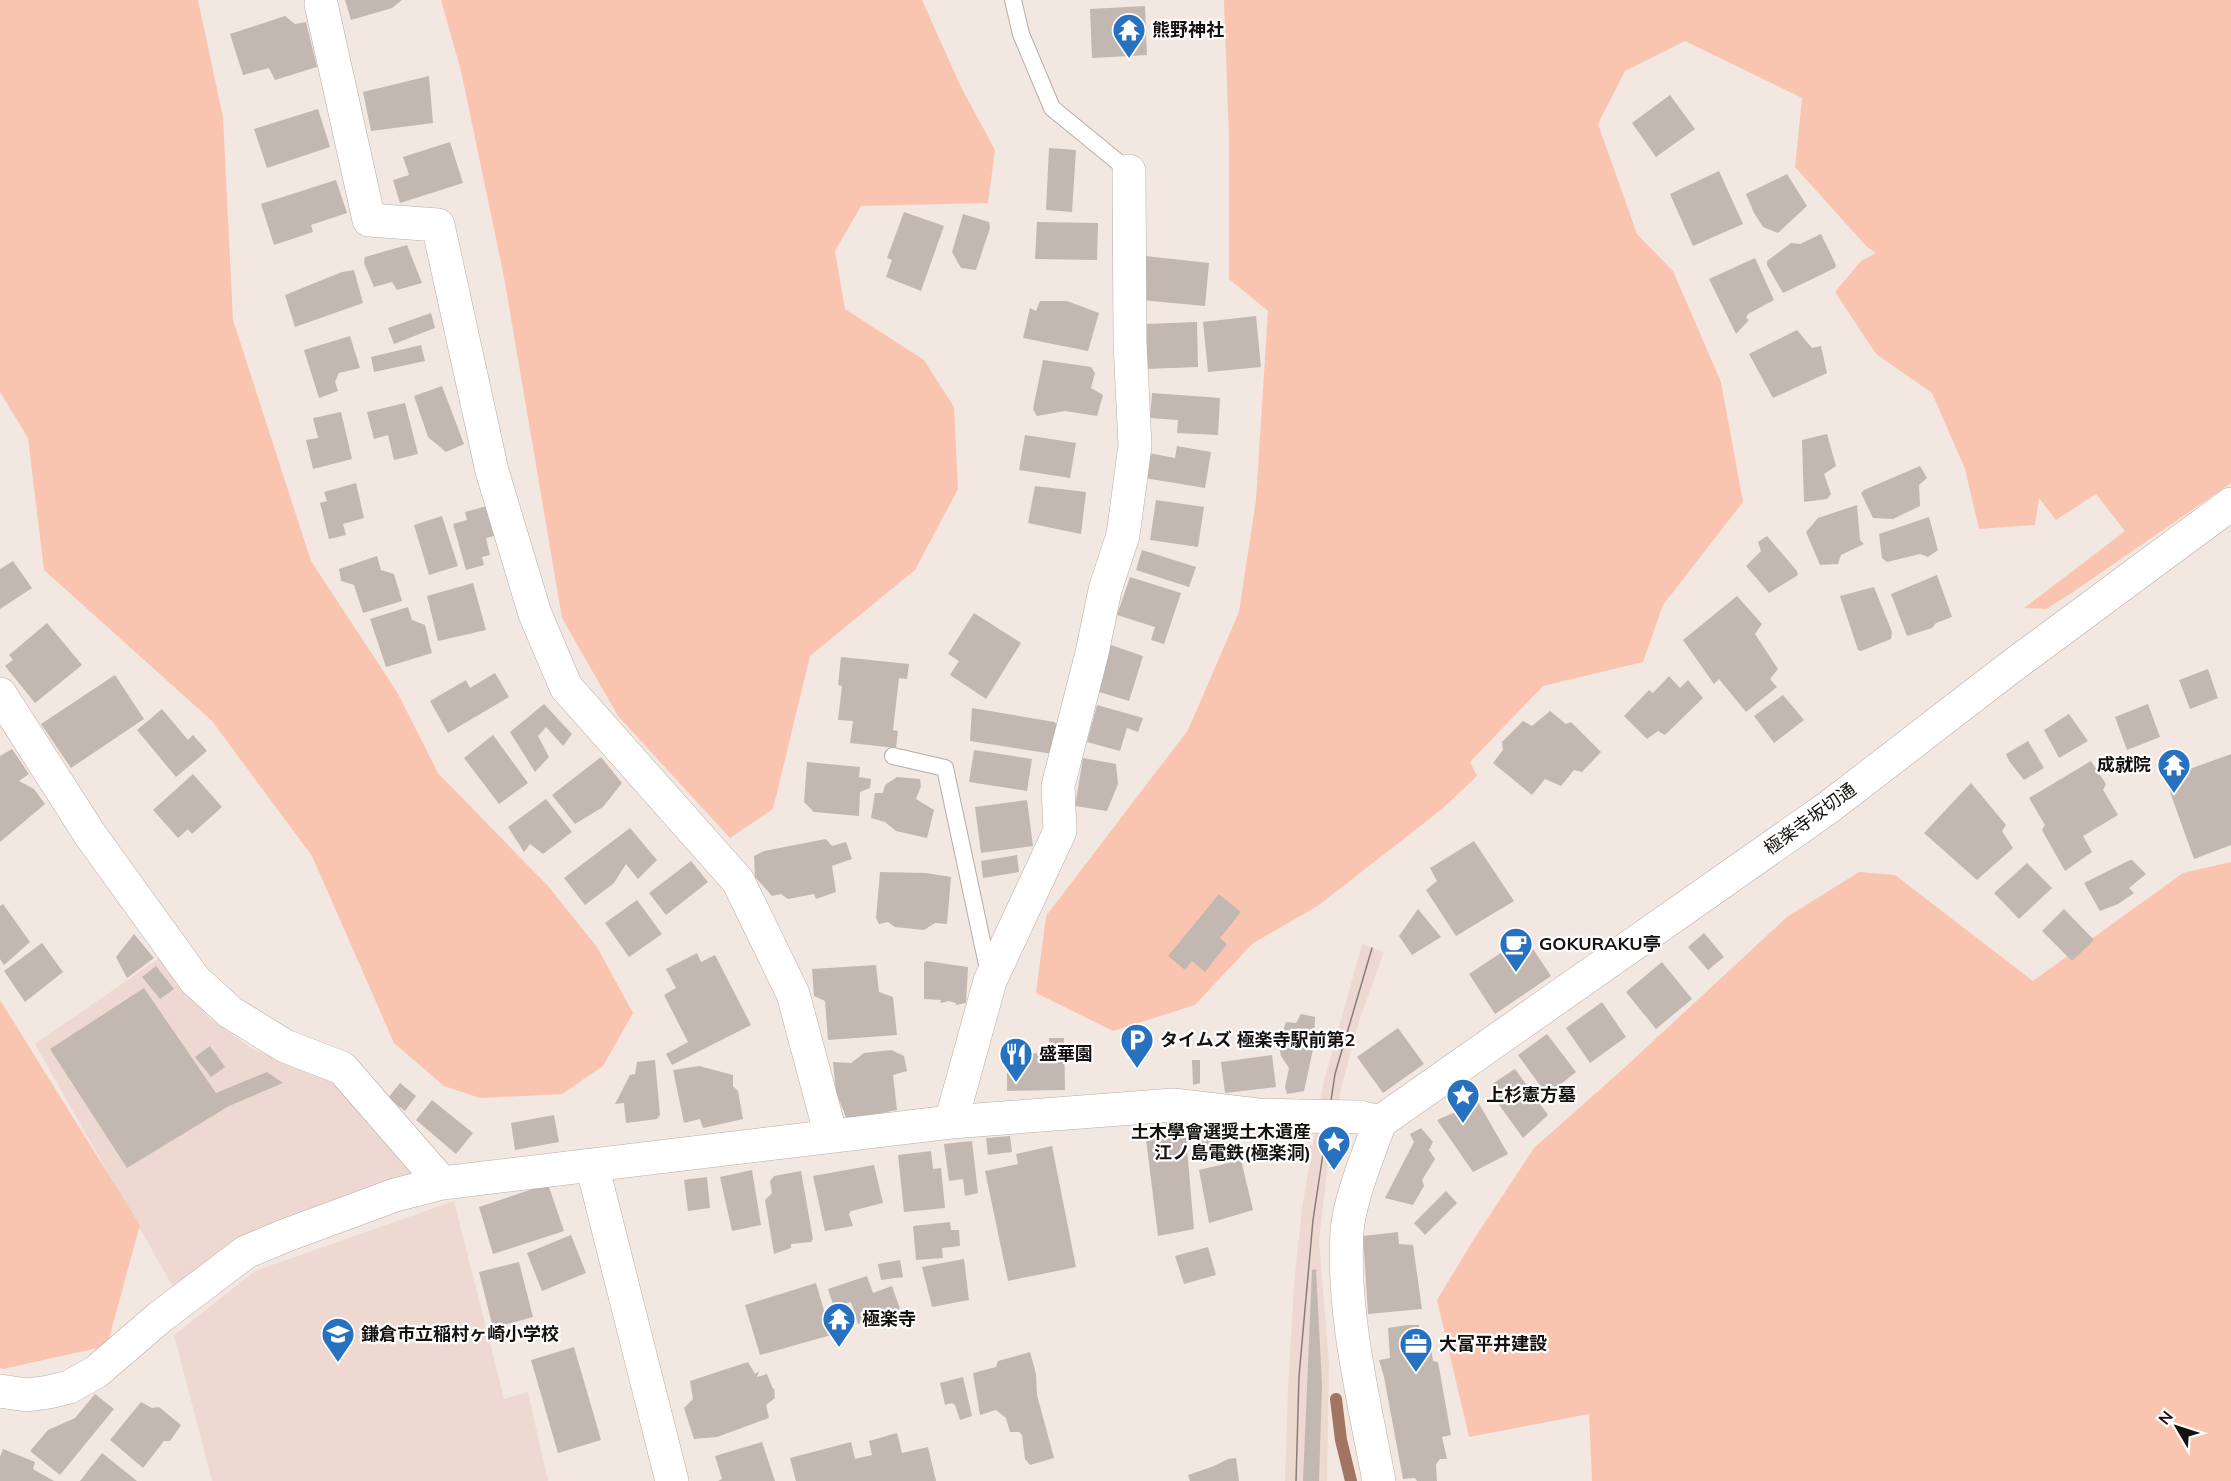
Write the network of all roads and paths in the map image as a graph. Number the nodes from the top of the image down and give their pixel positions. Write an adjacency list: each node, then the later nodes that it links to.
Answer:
1 (1013, 0): 3 (lane)
2 (321, 4): 10 (street)
3 (1129, 171): 7 (street)
4 (2231, 504): 8 (street, 極楽寺坂切通)
5 (0, 694): 12 (street)
6 (894, 756): 7 (lane)
7 (990, 981): 9 (street)
8 (1369, 1120): 9 (street, bridge); 15 (street)
9 (951, 1122): 10 (street)
10 (831, 1136): 11 (street)
11 (592, 1166): 12 (street); 14 (street)
12 (442, 1183): 13 (street)
13 (0, 1391)
14 (672, 1481)
15 (1379, 1481)

